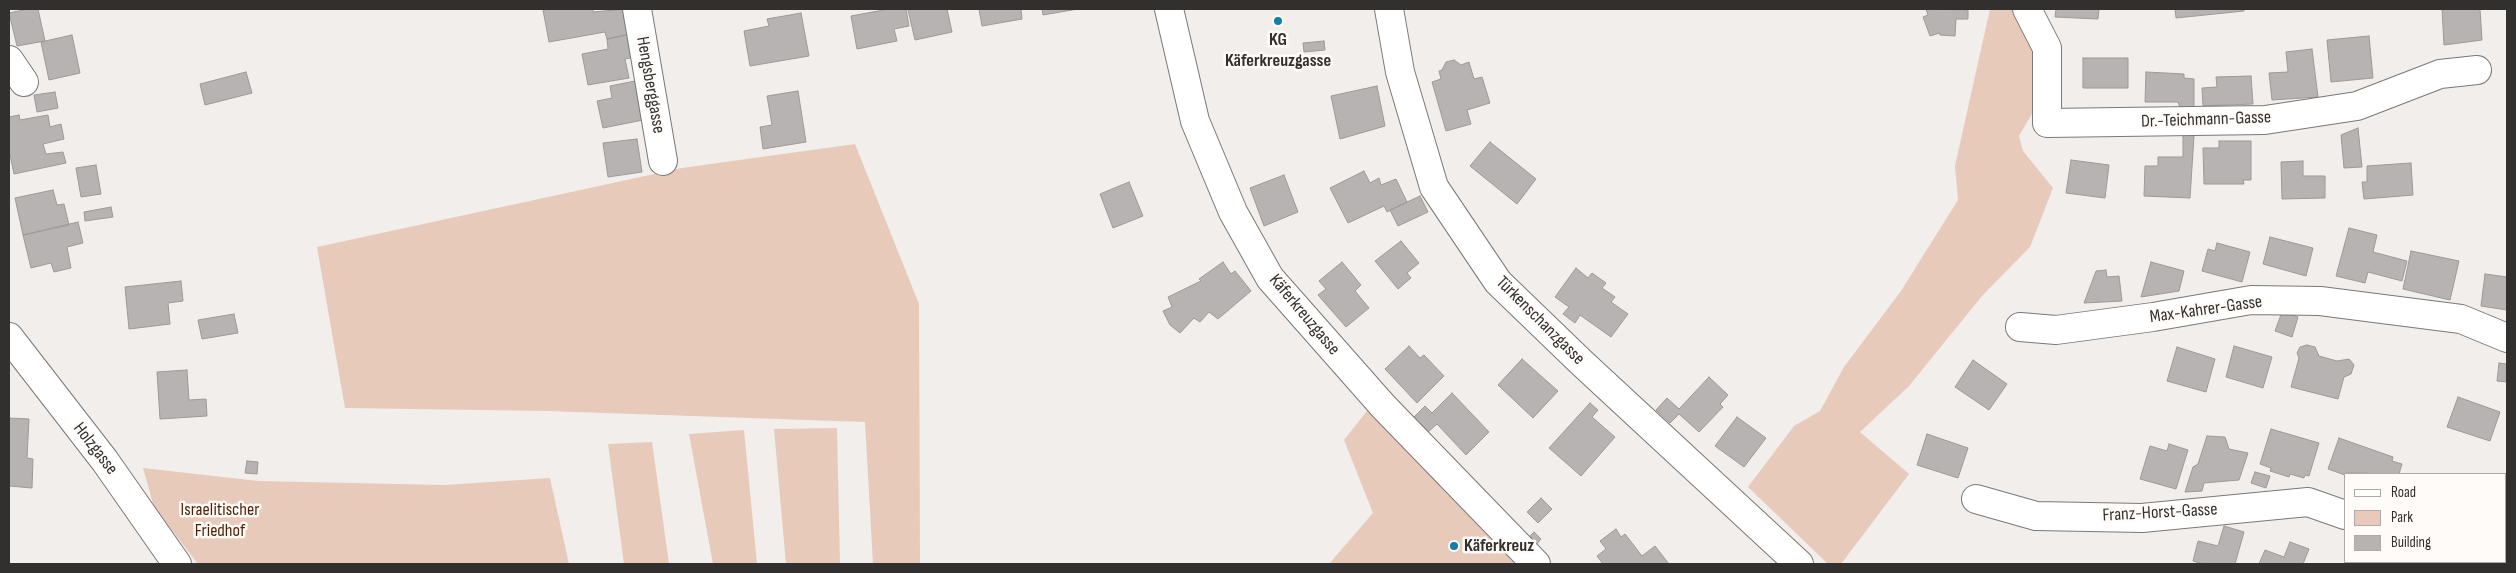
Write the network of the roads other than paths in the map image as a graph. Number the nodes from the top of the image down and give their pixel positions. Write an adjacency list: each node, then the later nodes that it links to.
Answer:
1 (637, 9): 8 (street, Hengsberggasse)
2 (1169, 9): 15 (street, Käferkreuzgasse)
3 (1389, 9): 16 (street, Türkenschanzgasse)
4 (2027, 9): 6 (street, Dr.-Teichmann-Gasse)
5 (9, 60): 7 (street)
6 (2477, 70)
7 (24, 82)
8 (664, 161)
9 (2020, 327): 11 (street, Max-Kahrer-Gasse)
10 (9, 337): 14 (street, Holzgasse)
11 (2507, 338)
12 (1976, 499): 13 (street, Franz-Horst-Gasse)
13 (2344, 515)
14 (177, 564)
15 (1536, 564)
16 (1799, 564)

